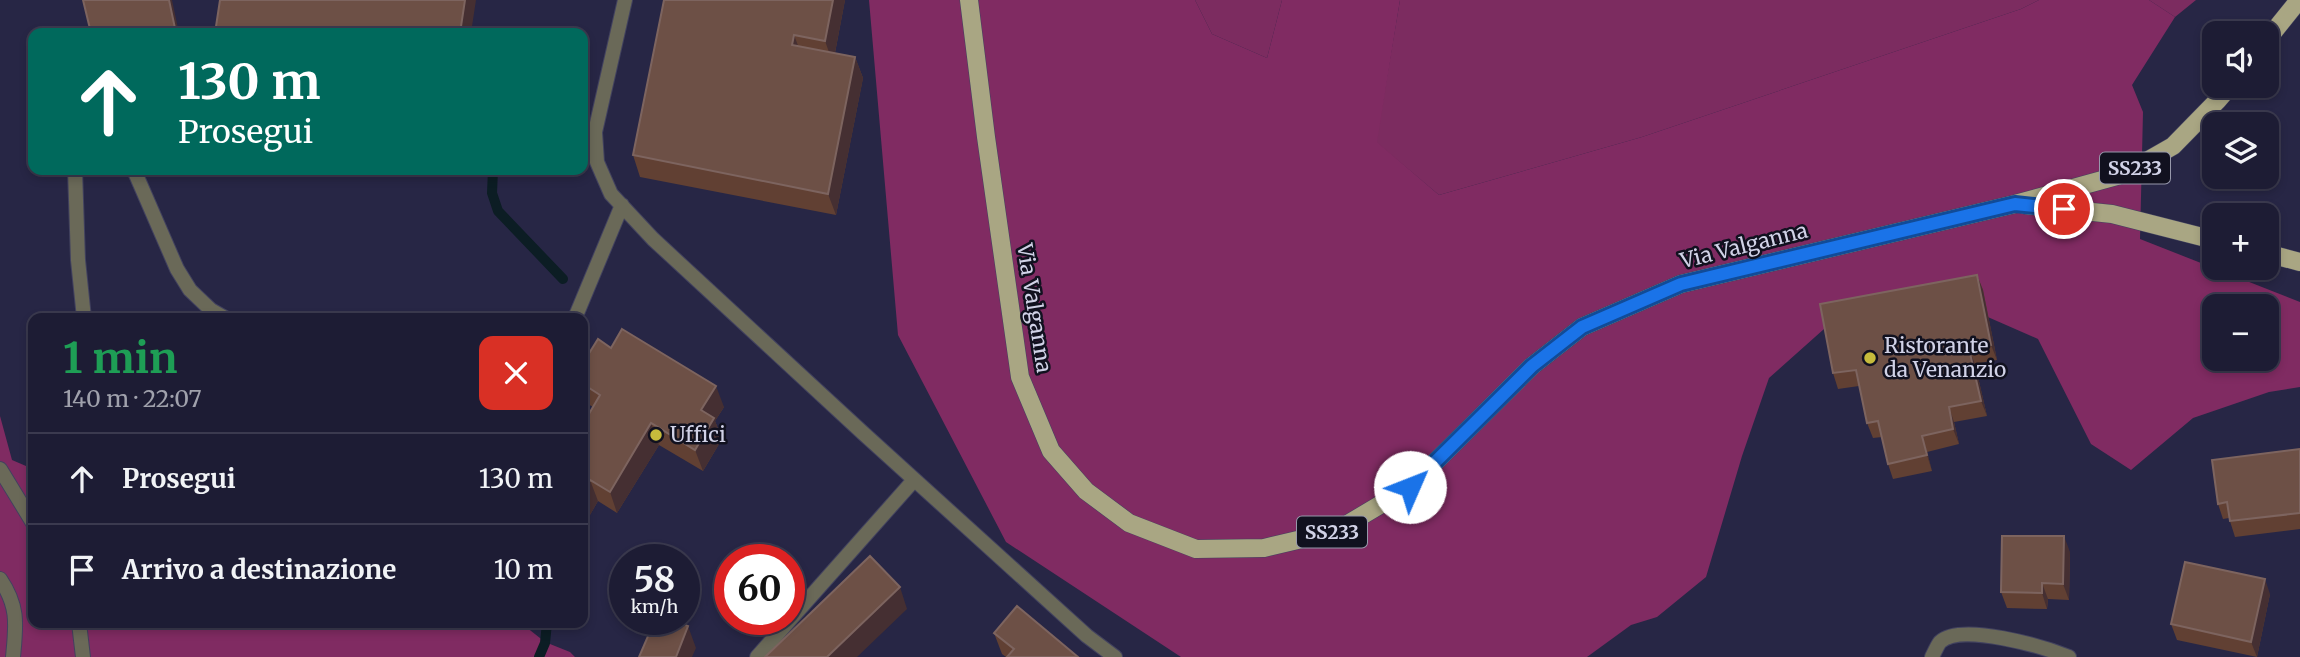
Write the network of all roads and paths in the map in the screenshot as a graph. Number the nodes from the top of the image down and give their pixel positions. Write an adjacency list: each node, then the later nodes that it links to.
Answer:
1 (625, 0): 9 (street)
2 (969, 0): 8 (main road, Via Valganna / SS233)
3 (2299, 0): 4 (main road)
4 (2279, 25)
5 (2220, 98): 8 (main road, SS233)
6 (75, 175): 13 (street)
7 (136, 175): 14 (street)
8 (2015, 204): 10 (main road, SS233)
9 (622, 205): 15 (street); 17 (street)
10 (2202, 237)
11 (2279, 256): 12 (main road)
12 (2300, 262)
13 (83, 313)
14 (216, 313)
15 (577, 313)
16 (0, 469): 18 (street)
17 (914, 480): 23 (street); 24 (street)
18 (28, 515)
19 (0, 579): 21 (street)
20 (80, 628): 22 (street)
21 (13, 657)
22 (83, 657)
23 (757, 657)
24 (1115, 657)
25 (1932, 657): 26 (street)
26 (2069, 657)

